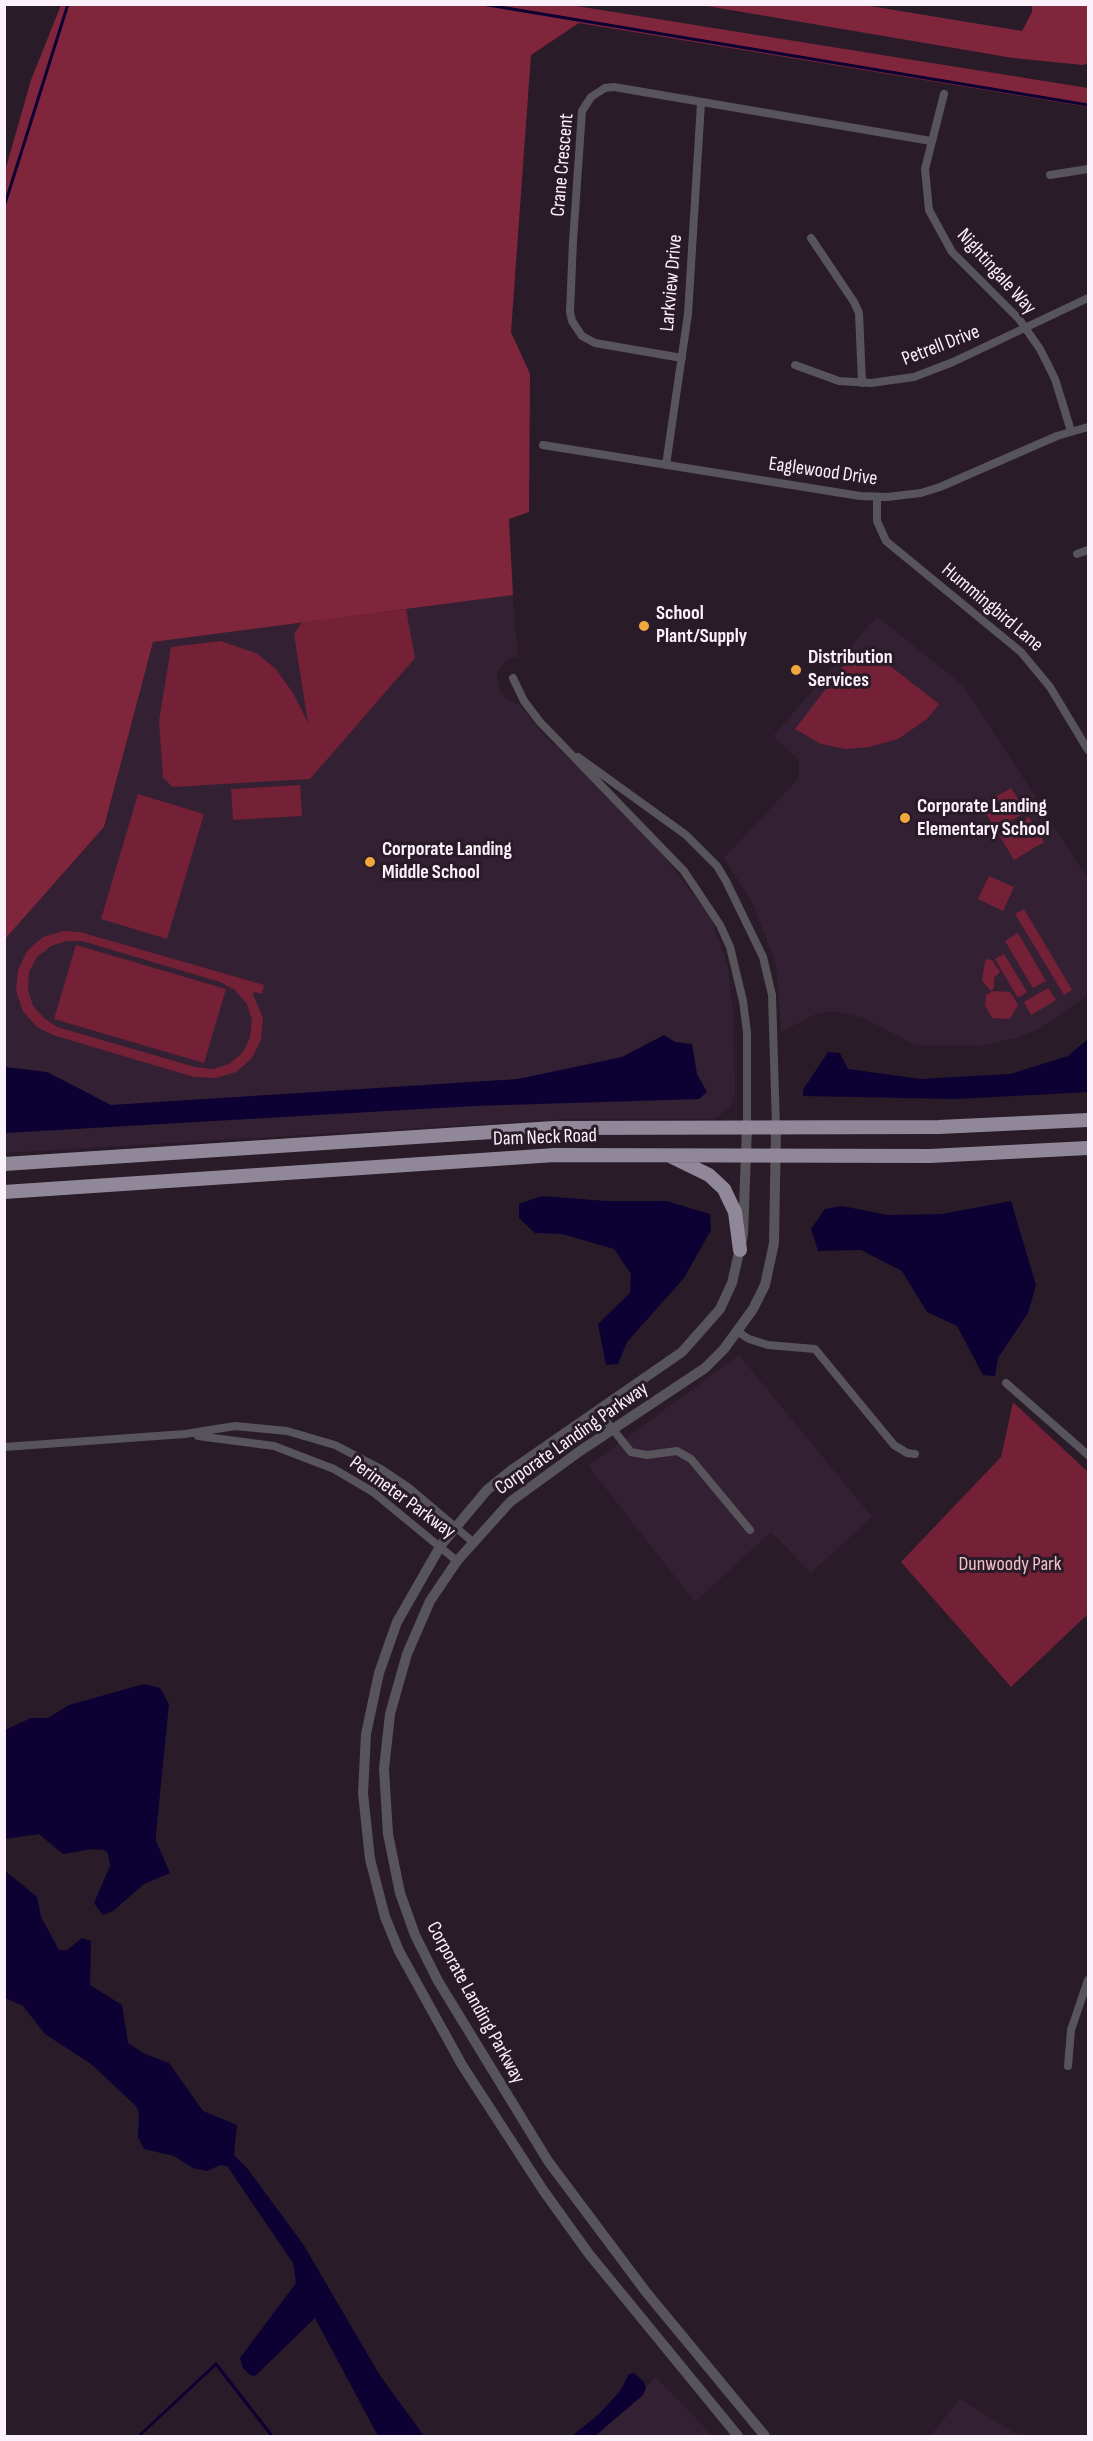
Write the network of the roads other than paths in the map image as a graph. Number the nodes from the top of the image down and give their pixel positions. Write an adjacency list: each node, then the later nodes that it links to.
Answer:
1 (944, 94): 3 (street, Nightingale Way)
2 (701, 103): 3 (street, Crane Crescent); 9 (street, Larkview Drive); 9 (street, Crane Crescent)
3 (931, 141): 8 (street, Nightingale Way)
4 (1089, 169): 5 (street)
5 (1050, 175)
6 (811, 238): 11 (street)
7 (1089, 298): 8 (street, Petrell Drive)
8 (1026, 328): 11 (street, Petrell Drive); 13 (street, Nightingale Way)
9 (682, 358): 15 (street, Larkview Drive)
10 (795, 365): 11 (street, Petrell Drive)
11 (862, 383)
12 (1089, 427): 13 (street, Eaglewood Drive)
13 (1071, 431): 16 (street, Eaglewood Drive)
14 (543, 445): 15 (street, Eaglewood Drive)
15 (666, 465): 16 (street, Eaglewood Drive)
16 (878, 497): 21 (street, Hummingbird Lane)
17 (1089, 550): 18 (street)
18 (1077, 555)
19 (513, 678): 20 (street, Corporate Landing Parkway)
20 (561, 744): 23 (street, Corporate Landing Parkway); 24 (street, Corporate Landing Parkway)
21 (1089, 750)
22 (1089, 1120): 24 (main road, Dam Neck Road)
23 (747, 1127): 24 (main road, Dam Neck Road); 27 (street, Corporate Landing Parkway); 29 (main road, Dam Neck Road)
24 (776, 1127): 28 (street, Corporate Landing Parkway)
25 (1089, 1148): 28 (main road, Dam Neck Road)
26 (668, 1155): 27 (main road, Dam Neck Road); 30 (main road, Dam Neck Road); 31 (main road)
27 (746, 1156): 28 (main road, Dam Neck Road); 31 (street, Corporate Landing Parkway)
28 (776, 1156): 32 (street, Corporate Landing Parkway)
29 (4, 1164)
30 (4, 1192)
31 (740, 1250): 34 (street, Corporate Landing Parkway)
32 (738, 1332): 35 (street, Corporate Landing Parkway); 38 (street)
33 (1006, 1383): 39 (street)
34 (598, 1411): 35 (street); 40 (street, Corporate Landing Parkway)
35 (613, 1430): 41 (street); 42 (street, Corporate Landing Parkway)
36 (185, 1434): 37 (street, Perimeter Parkway); 40 (street, Perimeter Parkway); 43 (street, Perimeter Parkway)
37 (4, 1447)
38 (915, 1454)
39 (1089, 1455)
40 (456, 1526): 42 (street, Perimeter Parkway); 43 (street, Corporate Landing Parkway)
41 (750, 1530)
42 (472, 1542): 44 (street, Corporate Landing Parkway)
43 (441, 1545): 44 (street, Perimeter Parkway); 48 (street, Corporate Landing Parkway)
44 (457, 1561): 47 (street, Corporate Landing Parkway)
45 (1089, 1980): 46 (street)
46 (1068, 2067)
47 (512, 2106): 48 (street); 49 (street, Corporate Landing Parkway)
48 (494, 2118): 50 (street, Corporate Landing Parkway)
49 (663, 2313): 50 (street); 52 (street, Corporate Landing Parkway)
50 (648, 2329): 51 (street, Corporate Landing Parkway)
51 (738, 2436)
52 (765, 2436)

